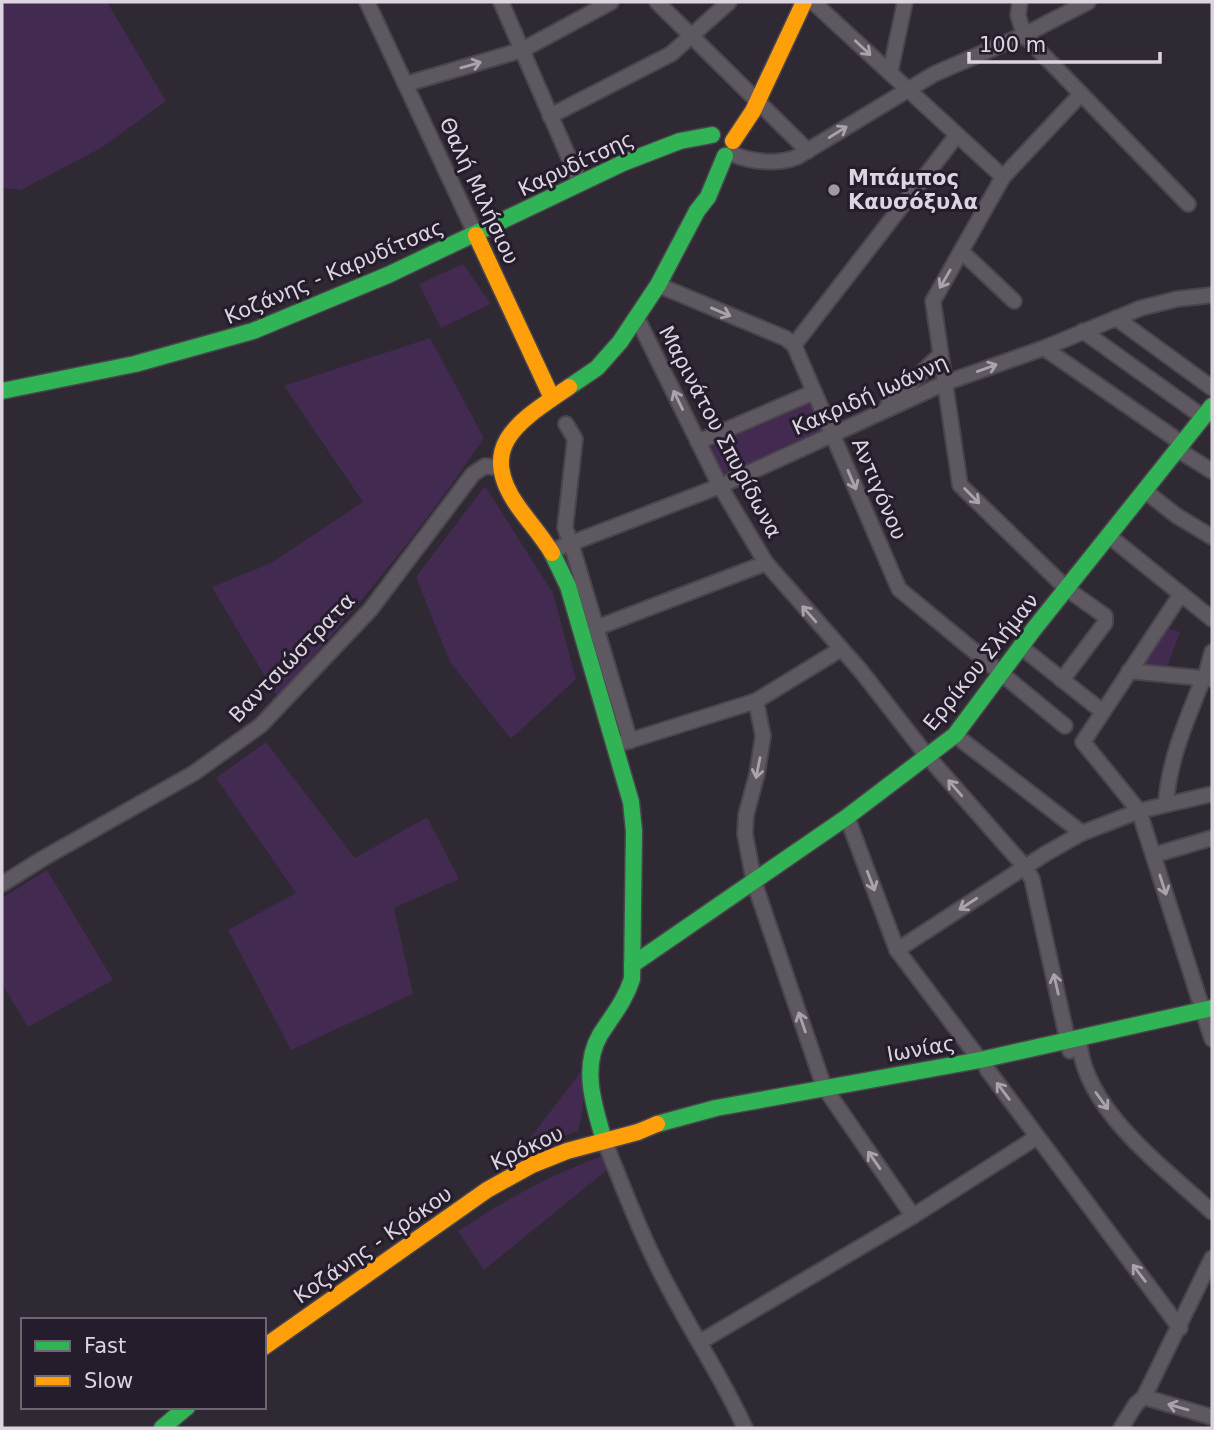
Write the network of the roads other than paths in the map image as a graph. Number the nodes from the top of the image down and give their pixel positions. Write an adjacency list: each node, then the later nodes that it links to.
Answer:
1 (367, 2): 15 (street, Θαλή Μιλήσιου)
2 (501, 2): 13 (street)
3 (611, 2): 13 (street)
4 (657, 2): 12 (street)
5 (729, 2): 12 (street)
6 (804, 2): 18 (street)
7 (813, 2): 14 (street, one-way to 14)
8 (905, 2): 14 (street)
9 (1020, 2): 11 (street)
10 (1088, 2): 11 (street)
11 (1024, 35): 16 (street); 17 (street)
12 (692, 37): 18 (street); 19 (street)
13 (522, 50): 15 (street, one-way to 13); 19 (street)
14 (890, 73): 16 (street)
15 (406, 84): 26 (street, Θαλή Μιλήσιου)
16 (908, 89): 20 (street); 22 (street, one-way to 16)
17 (1081, 94): 23 (street); 25 (street)
18 (756, 100): 21 (street); 22 (street)
19 (550, 116): 24 (street)
20 (957, 135): 23 (street); 34 (street)
21 (720, 146): 22 (street); 24 (street, Καρυδίτσης); 28 (street)
22 (808, 151)
23 (1003, 177): 27 (street)
24 (580, 183): 26 (street, Καρυδίτσης)
25 (1188, 204)
26 (476, 235): 39 (street, Κοζάνης - Καρυδίτσας); 41 (street, Θαλή Μιλήσιου)
27 (961, 251): 30 (street); 36 (street, one-way to 36)
28 (658, 285): 31 (street); 34 (street, one-way to 34)
29 (1212, 295): 32 (street, Κακριδή Ιωάννη)
30 (1014, 301)
31 (637, 318): 41 (street); 46 (street, Μαρινάτου Σπυρίδωνα, one-way to 31)
32 (1116, 318): 33 (street, Κακριδή Ιωάννη); 38 (street)
33 (1083, 331): 35 (street, Κακριδή Ιωάννη); 42 (street)
34 (793, 345): 40 (street, Αντιγόνου)
35 (1044, 348): 37 (street, Κακριδή Ιωάννη, one-way to 35); 47 (street)
36 (940, 355): 37 (street); 43 (street)
37 (945, 383): 43 (street, Κακριδή Ιωάννη); 57 (street, one-way to 57)
38 (1212, 388)
39 (2, 391)
40 (814, 392): 45 (street, Αντιγόνου); 46 (street)
41 (552, 398): 48 (street)
42 (1210, 409): 47 (street, Ερρίκου Σλήμαν)
43 (879, 414): 45 (street, Κακριδή Ιωάννη)
44 (566, 424): 54 (street)
45 (833, 435): 50 (street, Κακριδή Ιωάννη); 65 (street, Αντιγόνου, one-way to 65)
46 (698, 442): 50 (street, Μαρινάτου Σπυρίδωνα)
47 (1180, 447): 49 (street); 51 (street, Ερρίκου Σλήμαν)
48 (500, 468): 55 (street); 83 (street, Βαντσιώστρατα)
49 (1212, 471)
50 (720, 486): 54 (street, Κακριδή Ιωάννη); 56 (street, Μαρινάτου Σπυρίδωνα)
51 (1145, 491): 52 (street, Ερρίκου Σλήμαν); 53 (street)
52 (1109, 536): 57 (street, Ερρίκου Σλήμαν); 58 (street)
53 (1212, 537)
54 (571, 543): 55 (street, Κακριδή Ιωάννη); 60 (street)
55 (551, 551): 72 (street)
56 (766, 563): 60 (street); 62 (street, Μαρινάτου Σπυρίδωνα, one-way to 56)
57 (1067, 589): 61 (street, Ερρίκου Σλήμαν); 67 (street)
58 (1181, 594): 59 (street); 64 (street)
59 (1212, 619)
60 (596, 628): 72 (street)
61 (1021, 648): 65 (street, Ερρίκου Σλήμαν); 67 (street)
62 (841, 649): 68 (street); 73 (street, Μαρινάτου Σπυρίδωνα)
63 (1212, 652): 66 (street)
64 (1129, 671): 66 (street); 69 (street)
65 (1001, 674): 70 (street, Αντιγόνου); 71 (street, Ερρίκου Σλήμαν)
66 (1209, 678): 75 (street)
67 (1062, 680): 69 (street)
68 (757, 701): 72 (street); 82 (street, one-way to 82)
69 (1103, 712): 76 (street)
70 (1065, 726)
71 (955, 735): 73 (street, Ερρίκου Σλήμαν); 78 (street)
72 (623, 743): 85 (street)
73 (928, 757): 77 (street, Ερρίκου Σλήμαν); 81 (street, Μαρινάτου Σπυρίδωνα, one-way to 73)
74 (1212, 794): 75 (street)
75 (1166, 803): 76 (street)
76 (1139, 811): 78 (street); 80 (street)
77 (847, 817): 82 (street, Ερρίκου Σλήμαν); 84 (street, one-way to 84)
78 (1082, 833): 81 (street)
79 (1212, 838): 80 (street)
80 (1154, 855): 86 (street, one-way to 86)
81 (1025, 867): 84 (street, one-way to 84); 88 (street, Μαρινάτου Σπυρίδωνα, one-way to 81)
82 (754, 882): 85 (street, Ερρίκου Σλήμαν); 90 (street, one-way to 82)
83 (2, 884)
84 (897, 950): 89 (street)
85 (632, 965): 92 (street)
86 (1209, 1015): 87 (street); 88 (street, Ιωνίας)
87 (1212, 1039)
88 (1074, 1045): 89 (street, Ιωνίας); 94 (street, Μαρινάτου Σπυρίδωνα, one-way to 94)
89 (983, 1065): 90 (street, Ιωνίας); 91 (street, one-way to 89)
90 (827, 1092): 92 (street, Ιωνίας); 95 (street, one-way to 90)
91 (1037, 1137): 95 (street); 97 (street, one-way to 91)
92 (604, 1140): 93 (street, Κρόκου); 98 (street)
93 (471, 1202): 99 (street, Κοζάνης - Κρόκου)
94 (1212, 1212)
95 (913, 1216): 98 (street)
96 (1212, 1258): 97 (street)
97 (1180, 1328): 100 (street)
98 (700, 1342): 104 (street)
99 (266, 1346)
100 (1144, 1397): 102 (street, one-way to 100); 105 (street)
101 (185, 1409): 103 (street)
102 (1212, 1417)
103 (162, 1428)
104 (745, 1428)
105 (1121, 1428)

